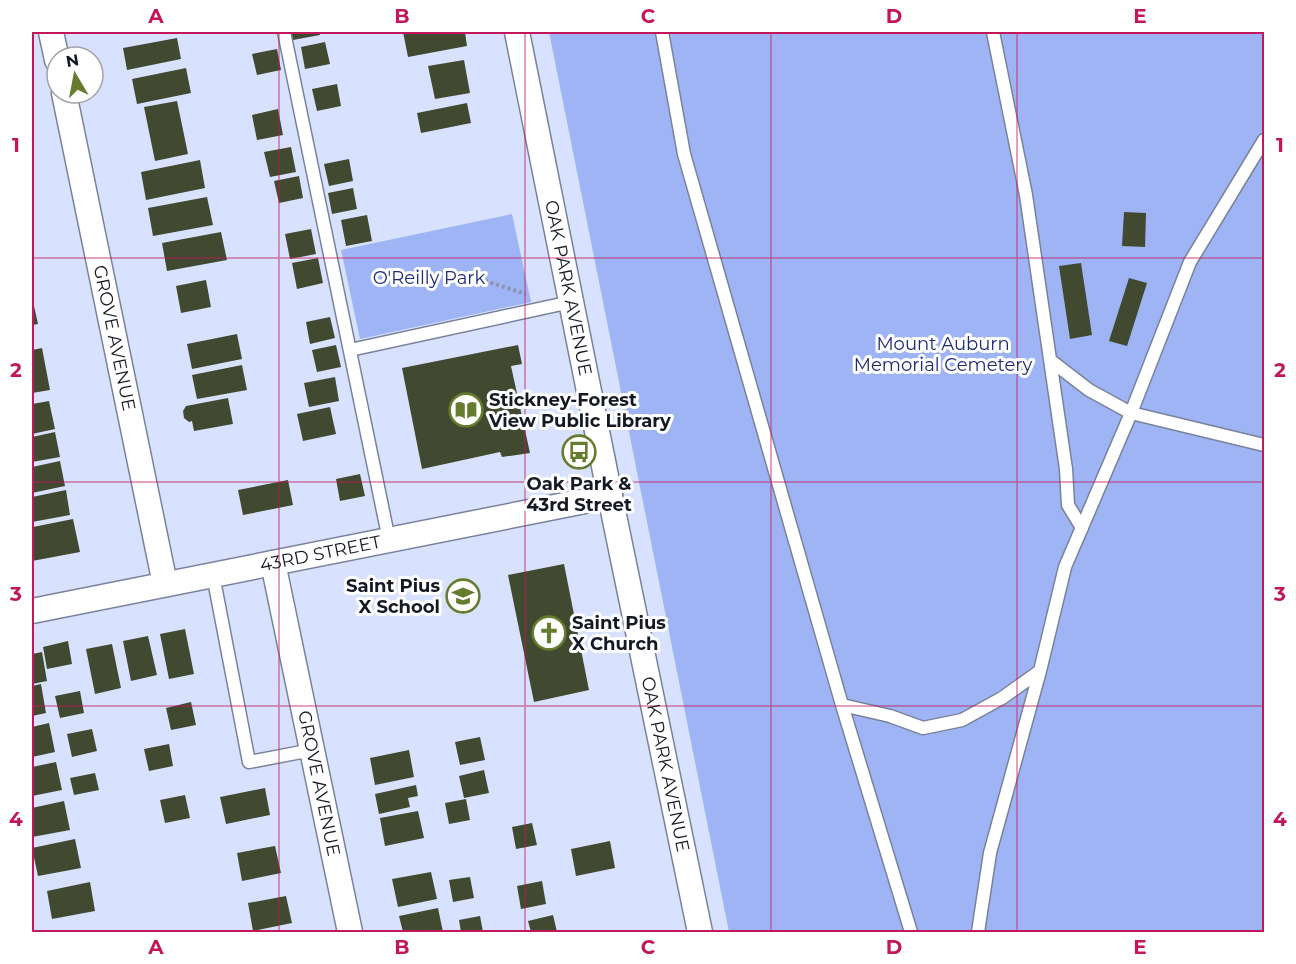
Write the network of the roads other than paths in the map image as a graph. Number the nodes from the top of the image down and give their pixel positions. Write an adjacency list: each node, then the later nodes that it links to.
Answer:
1 (284, 32): 8 (lane)
2 (517, 32): 7 (street, OAK PARK AVENUE)
3 (662, 32): 20 (lane)
4 (993, 32): 9 (lane)
5 (66, 105): 17 (street, GROVE AVENUE)
6 (1264, 140): 10 (lane)
7 (571, 302): 8 (lane); 12 (street, OAK PARK AVENUE)
8 (350, 350): 14 (lane)
9 (1050, 360): 10 (lane); 13 (lane)
10 (1131, 413): 11 (lane); 13 (lane)
11 (1264, 445)
12 (610, 496): 14 (street, 43RD STREET); 23 (street, OAK PARK AVENUE)
13 (1082, 528): 19 (lane)
14 (389, 540): 15 (street, 43RD STREET)
15 (273, 563): 16 (street, 43RD STREET); 21 (street, GROVE AVENUE)
16 (213, 575): 17 (street, 43RD STREET); 21 (lane)
17 (165, 584): 18 (street, 43RD STREET)
18 (32, 611)
19 (1040, 671): 20 (lane); 25 (lane)
20 (842, 705): 24 (lane)
21 (312, 750): 22 (street, GROVE AVENUE)
22 (350, 933)
23 (700, 933)
24 (911, 933)
25 (978, 933)

